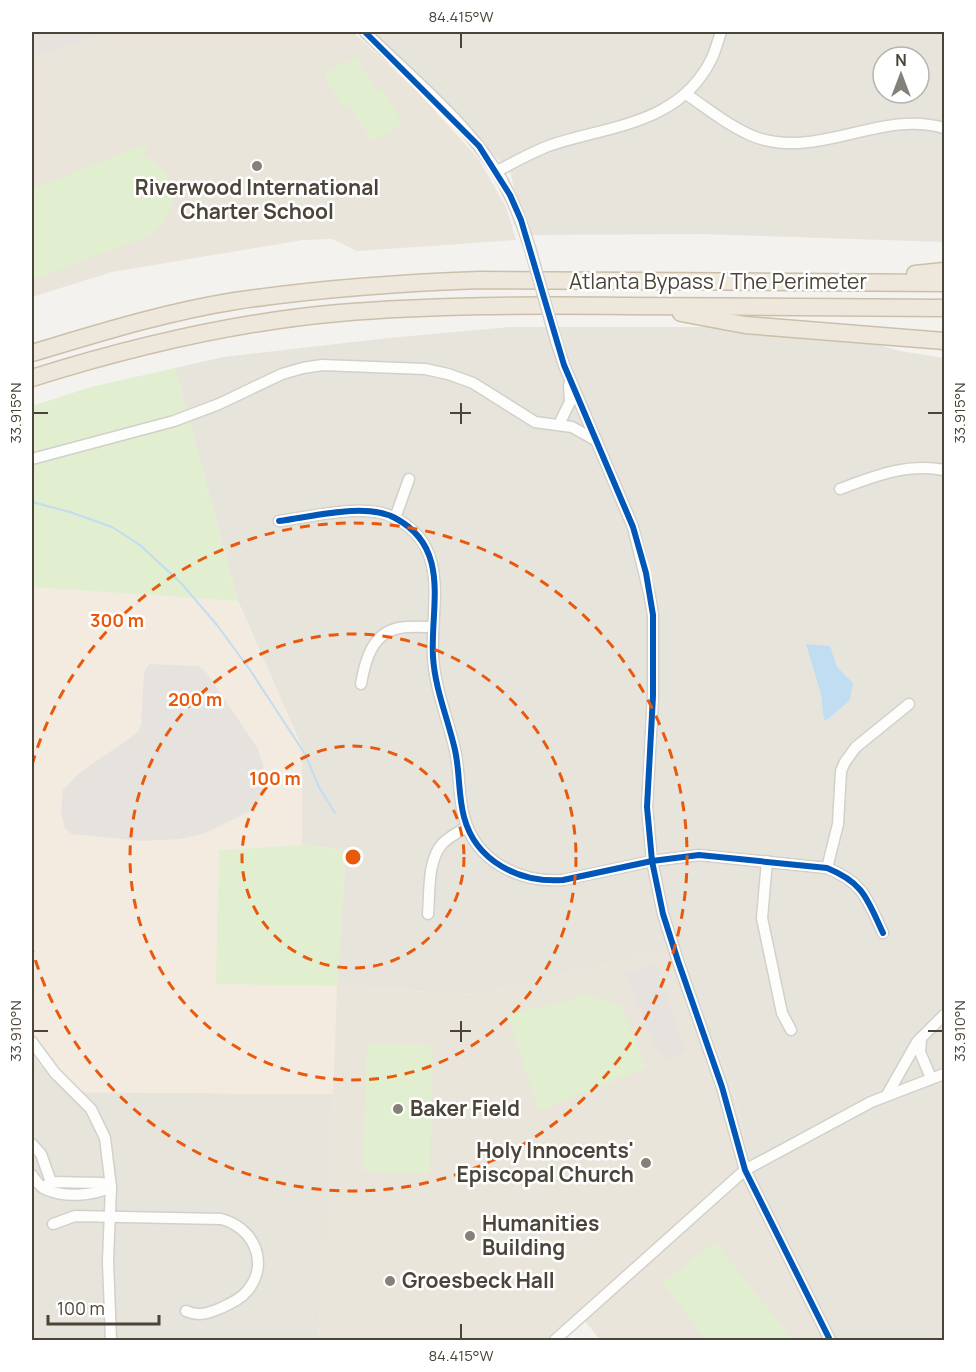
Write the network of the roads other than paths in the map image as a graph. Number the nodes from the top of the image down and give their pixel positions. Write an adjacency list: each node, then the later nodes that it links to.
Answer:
1 (365, 32): 5 (street)
2 (721, 32): 3 (street)
3 (686, 93): 4 (street); 5 (street)
4 (945, 128)
5 (497, 171): 13 (street, bridge)
6 (945, 271): 7 (highway)
7 (840, 282): 8 (highway, Atlanta Bypass / The Perimeter); 12 (highway, Atlanta Bypass / The Perimeter)
8 (945, 283)
9 (654, 306): 10 (highway, Atlanta Bypass / The Perimeter); 11 (highway); 14 (highway, Atlanta Bypass / The Perimeter)
10 (945, 308)
11 (945, 341)
12 (32, 353)
13 (567, 370): 15 (street); 16 (street)
14 (32, 378)
15 (584, 413): 16 (street); 18 (street)
16 (561, 420): 17 (street)
17 (545, 424): 18 (street); 19 (street)
18 (596, 441): 29 (street)
19 (32, 459)
20 (945, 470): 22 (street)
21 (409, 479): 23 (street)
22 (840, 489)
23 (395, 518): 24 (street); 25 (street)
24 (279, 522)
25 (433, 627): 26 (street); 28 (street)
26 (361, 684)
27 (909, 704): 31 (street)
28 (467, 827): 29 (street); 32 (street)
29 (652, 861): 30 (street); 42 (street)
30 (767, 861): 31 (street); 35 (street)
31 (827, 868): 33 (street)
32 (428, 914)
33 (883, 933)
34 (945, 1015): 36 (street)
35 (791, 1030)
36 (921, 1038): 39 (street); 40 (street)
37 (32, 1042): 45 (street)
38 (945, 1074): 39 (street)
39 (932, 1078): 40 (street)
40 (887, 1095): 42 (street)
41 (32, 1144): 44 (street)
42 (745, 1170): 50 (street); 51 (street)
43 (32, 1175): 44 (street)
44 (47, 1185): 45 (street)
45 (111, 1187): 46 (street)
46 (110, 1216): 47 (street); 48 (street); 49 (street)
47 (53, 1224)
48 (186, 1311)
49 (111, 1341)
50 (555, 1341)
51 (830, 1341)

